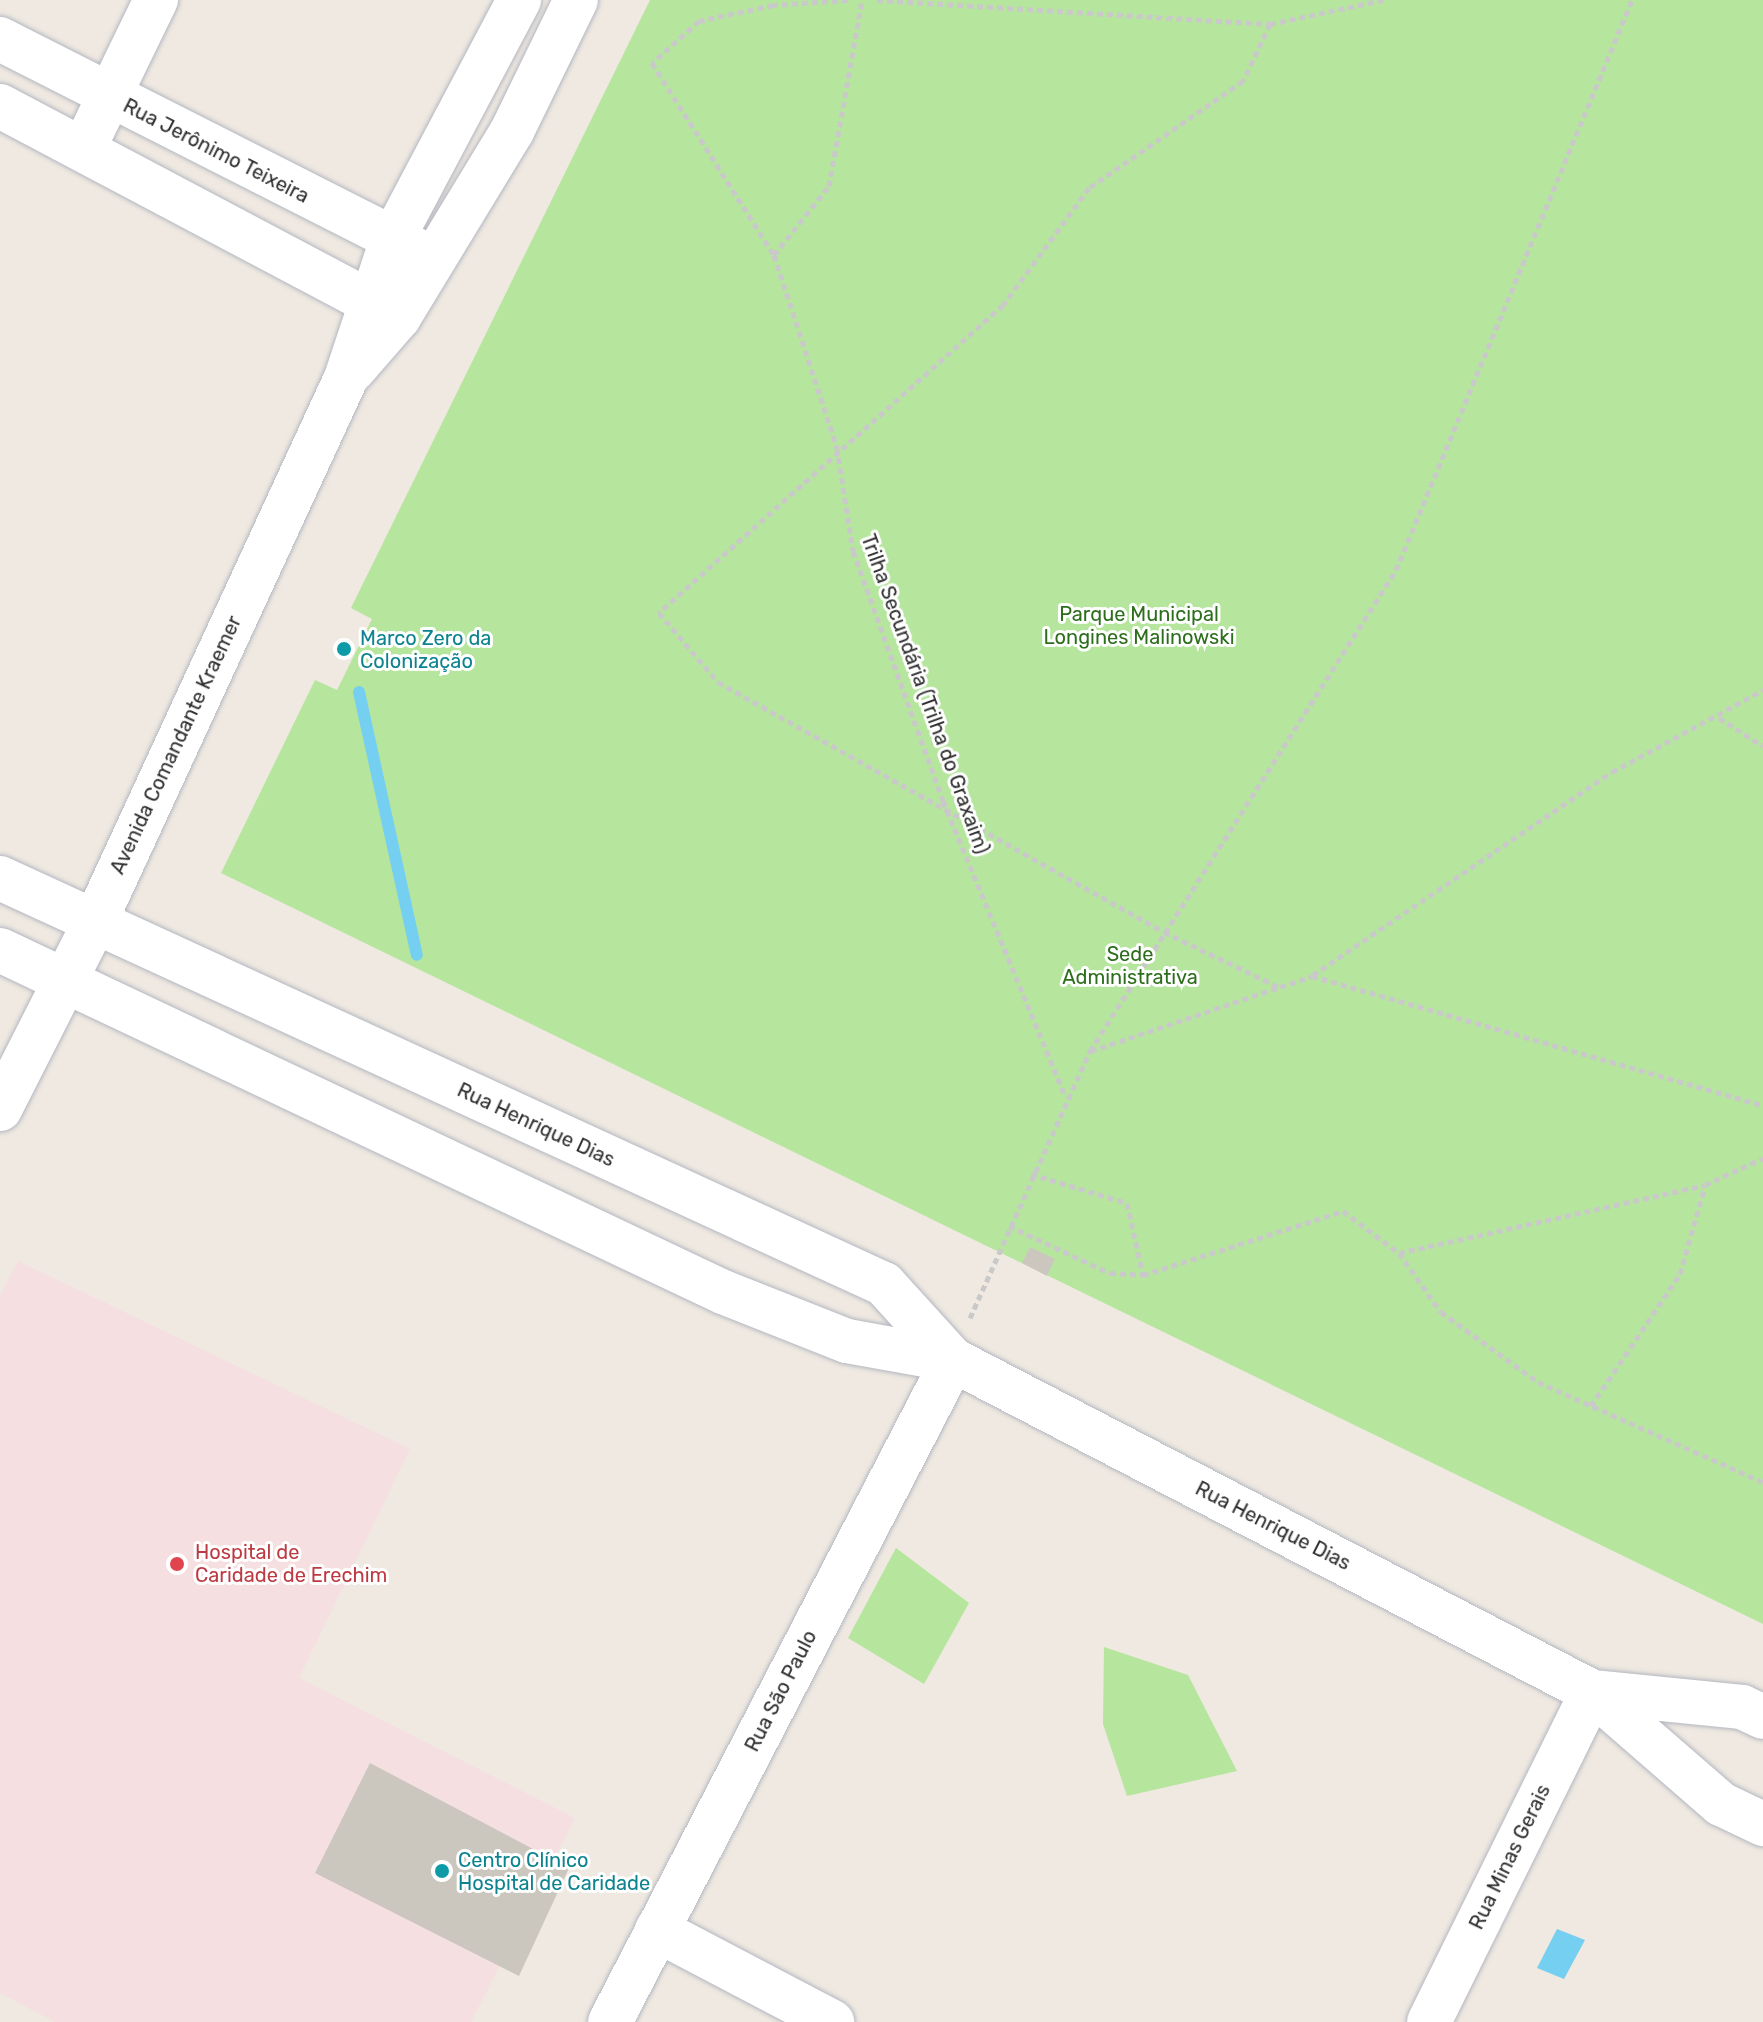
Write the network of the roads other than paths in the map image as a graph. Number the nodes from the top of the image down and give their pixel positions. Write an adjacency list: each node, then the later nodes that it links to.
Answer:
1 (156, 0): 5 (street)
2 (519, 0): 8 (street, Avenida Comandante Kraemer)
3 (576, 0): 9 (street, Avenida Comandante Kraemer)
4 (0, 39): 5 (street, Rua Jerônimo Teixeira)
5 (107, 96): 7 (street); 8 (street, Rua Jerônimo Teixeira)
6 (0, 106): 7 (street)
7 (84, 148): 10 (street)
8 (392, 240): 9 (street, Rua Jerônimo Teixeira); 10 (street, Avenida Comandante Kraemer)
9 (433, 259): 10 (street, Avenida Comandante Kraemer)
10 (383, 309): 12 (street, Avenida Comandante Kraemer)
11 (0, 878): 12 (street, Rua Henrique Dias)
12 (95, 922): 14 (street, Avenida Comandante Kraemer); 16 (street, Rua Henrique Dias)
13 (0, 950): 14 (street, Rua Henrique Dias)
14 (64, 980): 15 (street, Avenida Comandante Kraemer); 16 (street, Rua Henrique Dias)
15 (0, 1109)
16 (953, 1360): 17 (street, Rua Henrique Dias); 20 (street, Rua São Paulo)
17 (1592, 1692): 18 (street, Rua Henrique Dias); 19 (street, Rua Henrique Dias); 23 (street, Rua Minas Gerais)
18 (1763, 1717)
19 (1763, 1824)
20 (657, 1930): 21 (street, Rua São Paulo); 22 (street)
21 (610, 2022)
22 (832, 2022)
23 (1429, 2022)

